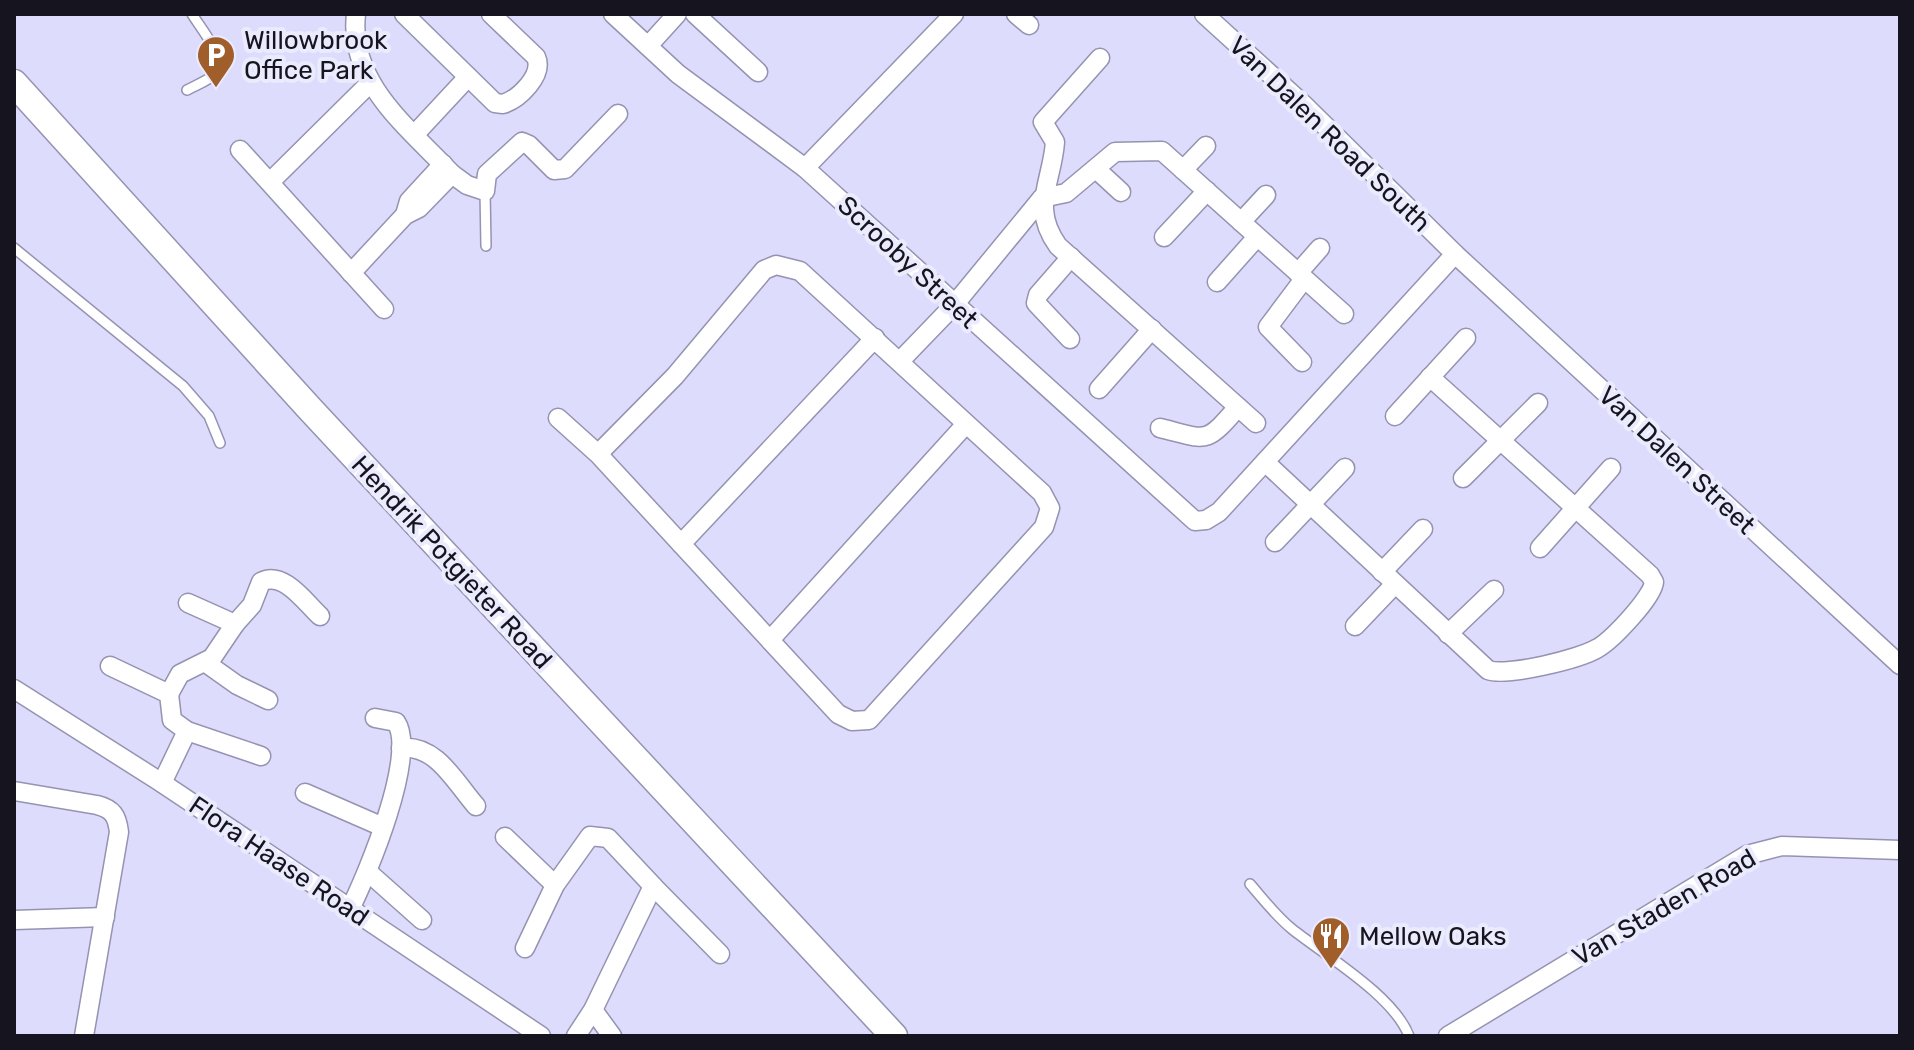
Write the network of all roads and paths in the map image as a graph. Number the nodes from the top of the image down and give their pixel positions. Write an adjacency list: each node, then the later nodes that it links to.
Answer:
1 (192, 14): 16 (lane)
2 (356, 14): 14 (street)
3 (404, 14): 13 (street)
4 (491, 14): 13 (street)
5 (613, 14): 10 (street, Scrooby Street)
6 (677, 14): 10 (street)
7 (695, 14): 12 (street)
8 (954, 14): 21 (street)
9 (1204, 14): 37 (street, Van Dalen Road South)
10 (648, 46): 21 (street, Scrooby Street)
11 (1100, 58): 30 (street)
12 (758, 72)
13 (468, 77): 18 (street)
14 (366, 79): 18 (street); 25 (street)
15 (14, 83): 113 (main road, Hendrik Potgieter Road)
16 (187, 90)
17 (618, 114): 26 (street)
18 (415, 134): 22 (street)
19 (1206, 146): 24 (street)
20 (240, 150): 25 (street)
21 (805, 168): 42 (street, Scrooby Street)
22 (447, 169): 26 (street); 39 (street)
23 (1096, 169): 24 (street); 28 (street); 30 (street)
24 (1183, 170): 27 (street)
25 (270, 182): 39 (street)
26 (485, 191): 34 (lane)
27 (1207, 191): 31 (street); 32 (street)
28 (1121, 192)
29 (1266, 195): 31 (street)
30 (1042, 198): 38 (street); 42 (street)
31 (1241, 222): 33 (street)
32 (1164, 237)
33 (1257, 237): 40 (street); 41 (street)
34 (486, 246)
35 (14, 248): 61 (lane)
36 (1320, 248): 40 (street)
37 (1455, 254): 63 (street); 82 (street, Van Dalen Street)
38 (1071, 257): 45 (street); 48 (street)
39 (351, 273): 43 (street)
40 (1301, 276): 44 (street); 50 (street)
41 (1217, 282)
42 (954, 305): 49 (street); 63 (street, Scrooby Street)
43 (384, 309)
44 (1344, 314)
45 (1152, 329): 52 (street); 54 (street)
46 (875, 338): 49 (street); 62 (street); 71 (street)
47 (1466, 338): 51 (street)
48 (1070, 339)
49 (900, 361): 58 (street)
50 (1302, 362)
51 (1430, 377): 55 (street); 60 (street)
52 (1099, 389)
53 (1538, 403): 60 (street)
54 (1238, 407): 57 (street); 59 (street)
55 (1395, 416)
56 (558, 418): 62 (street)
57 (1256, 423)
58 (966, 424): 80 (street); 80 (street)
59 (1160, 428)
60 (1501, 440): 66 (street); 68 (street)
61 (220, 443)
62 (598, 454): 71 (street)
63 (1265, 462): 67 (street)
64 (1345, 468): 67 (street)
65 (1611, 468): 68 (street)
66 (1463, 478)
67 (1310, 504): 70 (street); 73 (street)
68 (1576, 508): 72 (street); 79 (street)
69 (1423, 529): 73 (street)
70 (1275, 542)
71 (681, 544): 80 (street)
72 (1540, 548)
73 (1389, 578): 78 (street); 79 (street)
74 (1494, 590): 79 (street)
75 (188, 603): 77 (street)
76 (320, 616): 77 (street)
77 (235, 624): 81 (street)
78 (1355, 626)
79 (1448, 634)
80 (770, 640)
81 (206, 663): 85 (street); 86 (street)
82 (1900, 665)
83 (110, 666): 85 (street)
84 (14, 689): 91 (street, Flora Haase Road)
85 (169, 694): 88 (street)
86 (268, 700)
87 (375, 718): 89 (street)
88 (187, 731): 90 (street); 91 (street)
89 (401, 748): 94 (street); 95 (street)
90 (261, 756)
91 (162, 783): 102 (street, Flora Haase Road)
92 (14, 791): 103 (street)
93 (305, 793): 95 (street)
94 (476, 806)
95 (383, 827): 98 (street)
96 (505, 837): 100 (street)
97 (1900, 850): 115 (street, Van Staden Road)
98 (368, 872): 102 (street); 105 (street)
99 (1250, 884): 114 (lane)
100 (555, 885): 101 (street); 106 (street)
101 (653, 886): 107 (street); 108 (street)
102 (350, 909): 110 (street, Flora Haase Road)
103 (105, 917): 104 (street); 109 (street)
104 (14, 920)
105 (422, 920)
106 (525, 948)
107 (720, 954)
108 (593, 1010): 111 (street); 112 (street)
109 (84, 1036)
110 (541, 1036)
111 (576, 1036)
112 (612, 1036)
113 (894, 1036)
114 (1409, 1036)
115 (1448, 1036)

